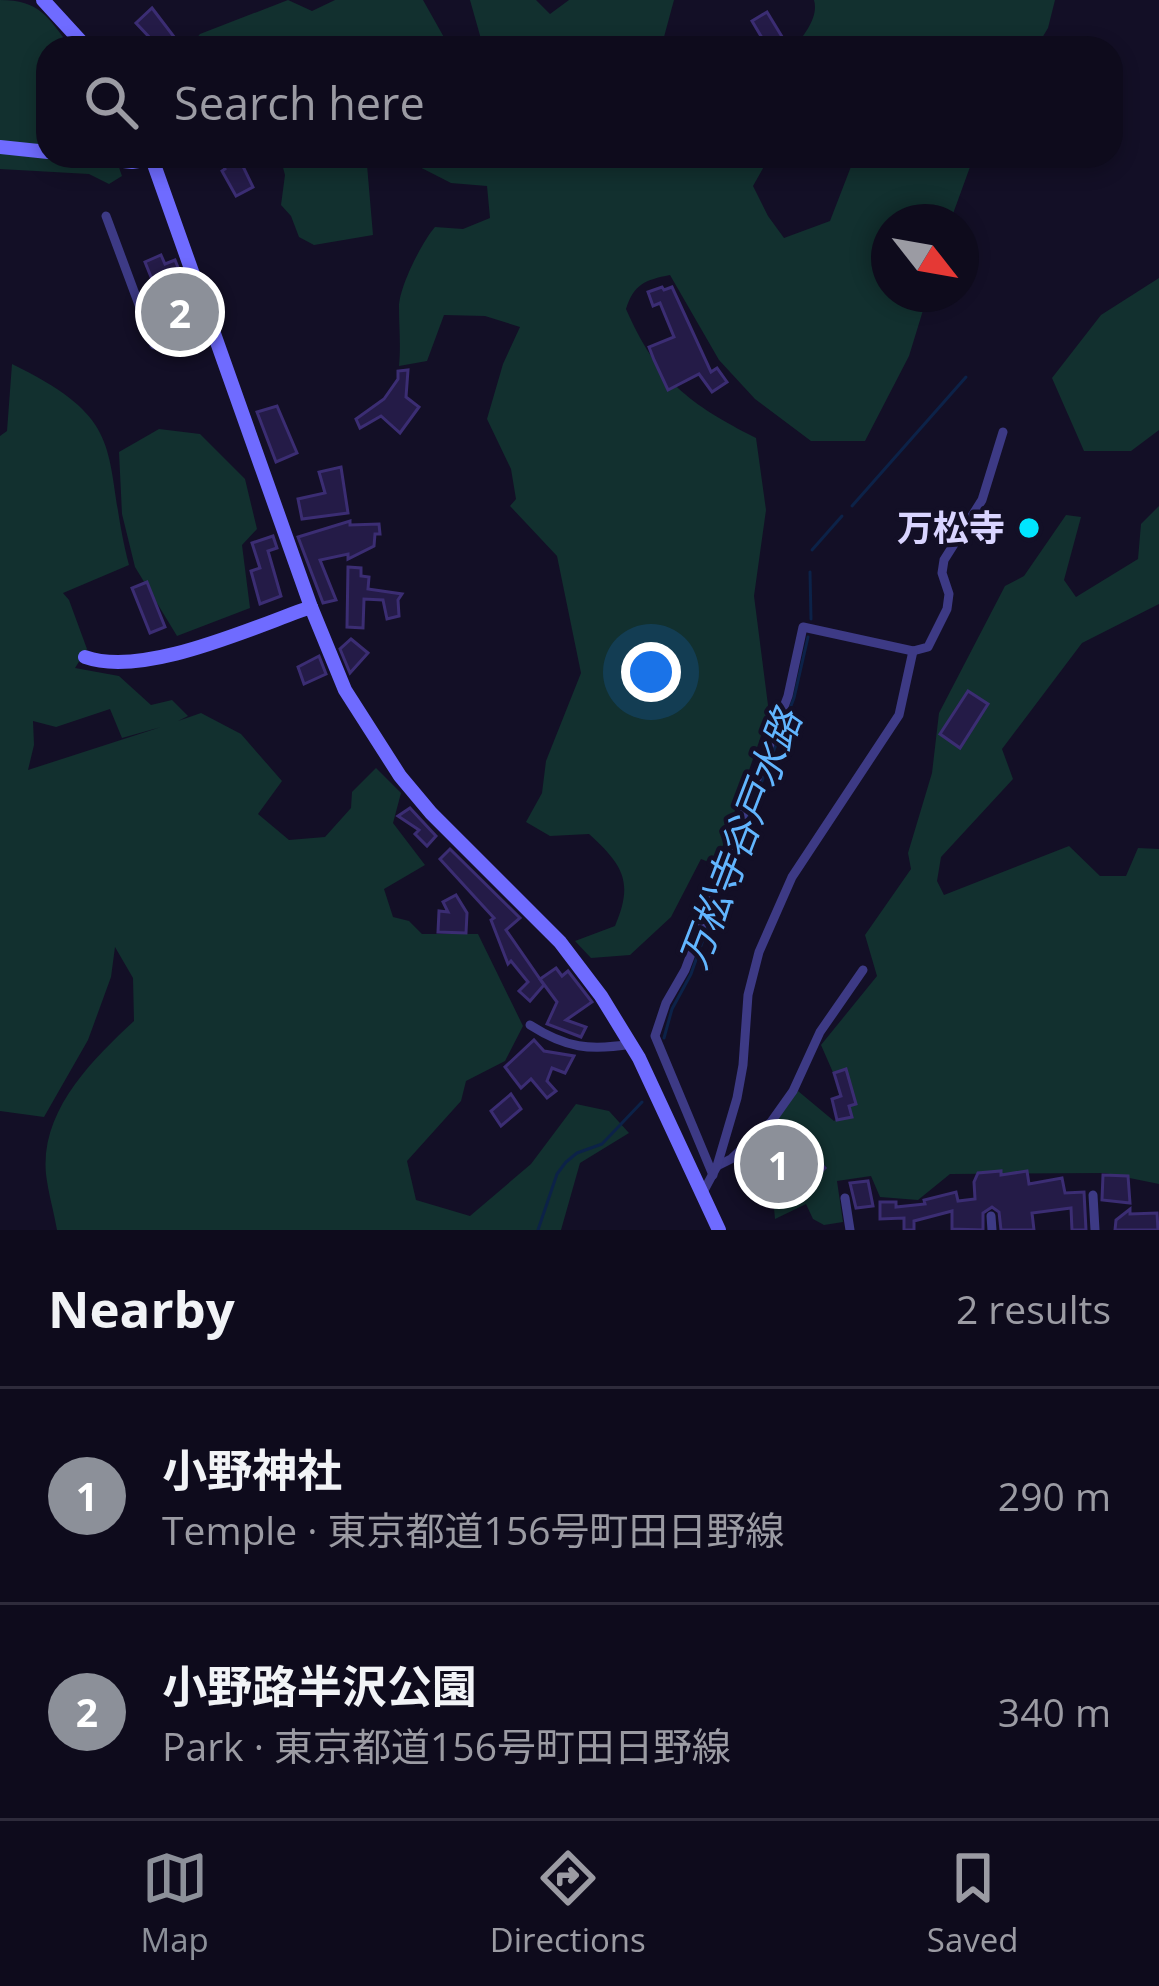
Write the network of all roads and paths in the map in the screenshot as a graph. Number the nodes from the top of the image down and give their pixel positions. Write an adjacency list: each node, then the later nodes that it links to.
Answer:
1 (43, 0): 2 (main road)
2 (76, 36)
3 (0, 148): 4 (main road)
4 (36, 151)
5 (156, 168): 7 (main road)
6 (106, 216): 7 (street)
7 (212, 323): 9 (main road)
8 (1003, 432): 10 (street)
9 (311, 607): 11 (main road); 14 (main road)
10 (913, 651): 15 (street); 15 (street)
11 (85, 657)
12 (863, 970): 15 (street)
13 (530, 1025): 14 (street)
14 (632, 1044): 16 (main road)
15 (715, 1170): 16 (street)
16 (702, 1194): 20 (main road)
17 (1093, 1195): 23 (street)
18 (845, 1198): 21 (street)
19 (992, 1216): 22 (street)
20 (719, 1230)
21 (850, 1230)
22 (992, 1230)
23 (1095, 1230)

